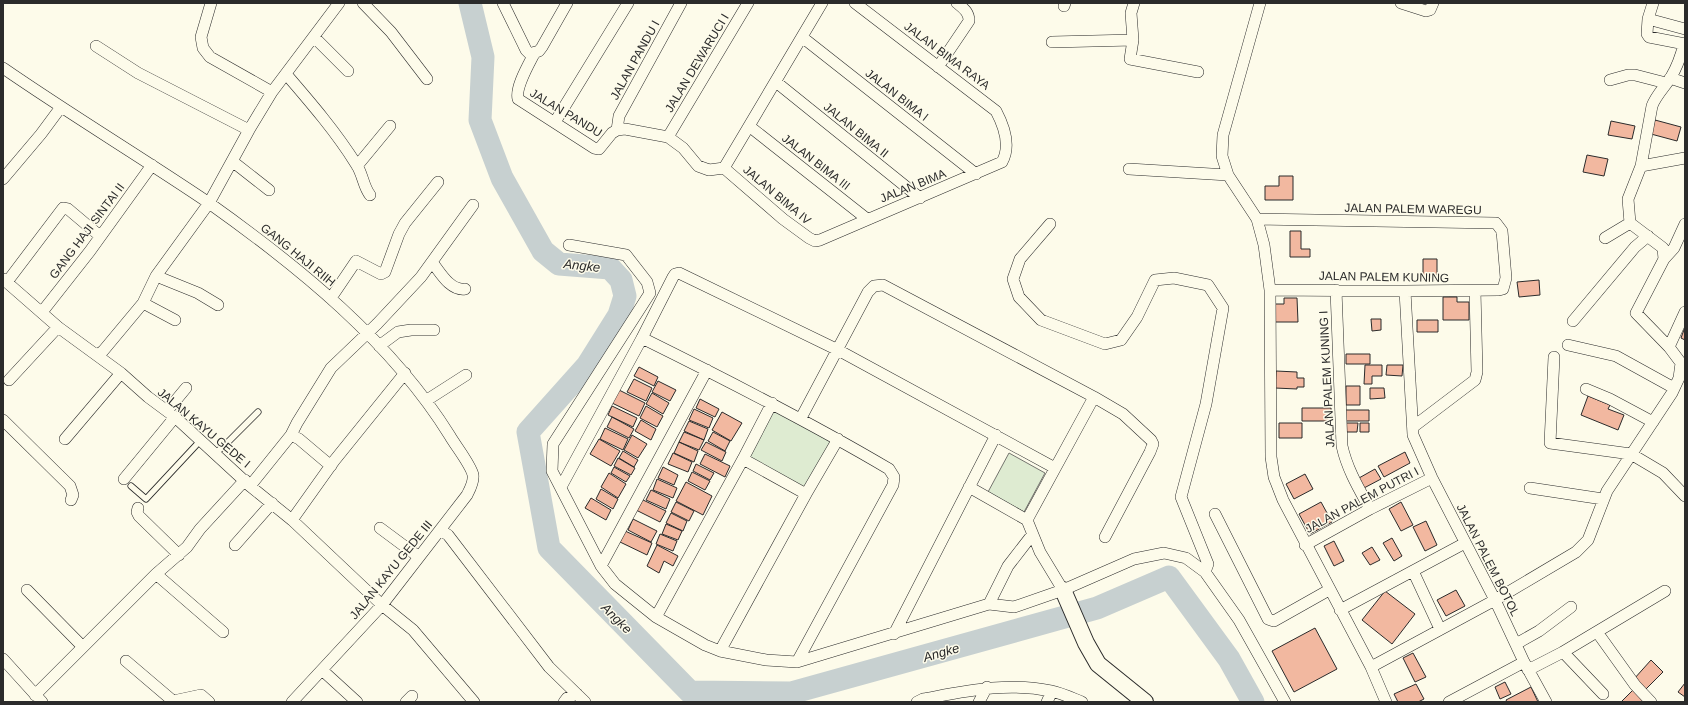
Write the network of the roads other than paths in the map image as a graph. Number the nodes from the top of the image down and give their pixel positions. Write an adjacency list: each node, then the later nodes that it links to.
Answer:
1 (211, 3): 36 (street)
2 (340, 3): 19 (street)
3 (363, 3): 31 (street)
4 (503, 3): 25 (street)
5 (567, 3): 25 (street)
6 (628, 3): 38 (street)
7 (681, 3): 42 (street, JALAN PANDU I)
8 (748, 3): 43 (street, JALAN DEWARUCI I)
9 (822, 3): 20 (street)
10 (855, 3): 26 (street, JALAN BIMA RAYA)
11 (957, 3): 26 (street)
12 (1134, 3): 21 (street)
13 (1260, 3): 53 (street)
14 (1401, 3): 15 (street)
15 (1433, 3)
16 (1653, 3): 17 (street)
17 (1648, 19): 18 (street); 23 (street)
18 (1685, 29)
19 (314, 37): 28 (street); 30 (street)
20 (802, 37): 34 (street); 52 (street, JALAN BIMA I)
21 (1133, 40): 22 (street); 29 (street)
22 (1052, 42)
23 (1685, 44): 33 (street)
24 (96, 46): 41 (street)
25 (532, 53): 38 (street, JALAN PANDU)
26 (938, 67): 44 (street, JALAN BIMA RAYA)
27 (3, 68): 37 (street, GANG HAJI RIIH)
28 (348, 71)
29 (1198, 72)
30 (286, 74): 36 (street); 48 (street)
31 (427, 79)
32 (1610, 80): 33 (street)
33 (1668, 81): 35 (street); 49 (street)
34 (776, 82): 40 (street); 58 (street, JALAN BIMA II)
35 (1685, 83)
36 (272, 92): 41 (street)
37 (61, 107): 47 (street, GANG HAJI RIIH); 54 (street)
38 (555, 122): 42 (street, JALAN PANDU)
39 (390, 126): 48 (street)
40 (749, 126): 50 (street); 61 (street, JALAN BIMA III)
41 (249, 130): 46 (street)
42 (617, 130): 43 (street, JALAN PANDU)
43 (668, 137): 50 (street, JALAN PANDU)
44 (1006, 142): 52 (street, JALAN BIMA)
45 (1685, 158): 49 (street)
46 (232, 161): 56 (street); 59 (street)
47 (152, 165): 59 (street, GANG HAJI RIIH); 66 (street, GANG HAJI SINTAI II)
48 (357, 166): 57 (street)
49 (1641, 166): 63 (street)
50 (724, 168): 69 (street, JALAN BIMA IV)
51 (1129, 169): 53 (street)
52 (976, 174): 58 (street, JALAN BIMA)
53 (1228, 174): 62 (street)
54 (3, 179)
55 (438, 182): 81 (street)
56 (269, 190)
57 (370, 195)
58 (920, 198): 61 (street, JALAN BIMA)
59 (209, 203): 73 (street); 81 (street, GANG HAJI RIIH)
60 (473, 205): 72 (street)
61 (867, 219): 69 (street, JALAN BIMA)
62 (1257, 219): 76 (street); 78 (street, JALAN PALEM WAREGU)
63 (1630, 223): 67 (street); 68 (street)
64 (1050, 224): 155 (street)
65 (1685, 224): 71 (street)
66 (100, 236): 74 (street); 84 (street, GANG HAJI SINTAI II)
67 (1648, 236): 71 (street); 87 (street)
68 (1605, 238)
69 (815, 241)
70 (569, 245): 130 (street)
71 (1664, 260): 94 (street)
72 (432, 262): 75 (street); 90 (street)
73 (156, 276): 82 (street); 83 (street)
74 (5, 280): 84 (street, JALAN KAYU GEDE I)
75 (465, 289)
76 (1270, 290): 77 (street, JALAN PALEM KUNING); 150 (street)
77 (1336, 290): 79 (street, JALAN PALEM KUNING); 140 (street, JALAN PALEM KUNING I)
78 (1499, 290): 80 (street, JALAN PALEM KUNING)
79 (1405, 291): 80 (street, JALAN PALEM KUNING); 115 (street, JALAN PALEM BOTOL)
80 (1475, 291): 115 (street)
81 (331, 298): 90 (street, GANG HAJI RIIH)
82 (143, 303): 86 (street); 96 (street)
83 (218, 305)
84 (42, 312): 88 (street, JALAN KAYU GEDE I)
85 (1685, 312): 94 (street)
86 (175, 320)
87 (1573, 321)
88 (58, 327): 96 (street, JALAN KAYU GEDE I); 103 (street)
89 (434, 330): 93 (street)
90 (366, 333): 93 (street, GANG HAJI RIIH); 116 (street)
91 (642, 338): 95 (street); 99 (street); 130 (street)
92 (1568, 345): 105 (street)
93 (379, 346): 100 (street, GANG HAJI RIIH)
94 (1669, 348): 98 (street)
95 (838, 350): 107 (street); 112 (street); 117 (street)
96 (96, 355): 101 (street, JALAN KAYU GEDE I)
97 (1554, 357): 122 (street)
98 (1683, 364): 105 (street)
99 (707, 370): 109 (street); 153 (street)
100 (404, 372): 108 (street, GANG HAJI RIIH); 124 (street)
101 (121, 373): 111 (street, JALAN KAYU GEDE I); 118 (street)
102 (466, 375): 108 (street)
103 (9, 380)
104 (186, 388): 111 (street)
105 (1674, 388): 114 (street)
106 (1586, 389): 114 (street)
107 (1094, 397): 125 (street); 147 (street)
108 (427, 400): 129 (street, GANG HAJI RIIH)
109 (772, 403): 112 (street); 123 (street)
110 (258, 412): 121 (lane)
111 (171, 414): 120 (street, JALAN KAYU GEDE I); 127 (street)
112 (801, 418): 119 (street)
113 (3, 420): 137 (street)
114 (1653, 422): 122 (street)
115 (1413, 427): 126 (street, JALAN PALEM BOTOL)
116 (291, 435): 124 (street); 128 (street)
117 (996, 435): 125 (street); 131 (street)
118 (65, 439)
119 (838, 439): 133 (street); 177 (street)
120 (200, 441): 121 (street, JALAN KAYU GEDE I); 135 (lane)
121 (215, 453): 128 (street, JALAN KAYU GEDE I)
122 (1631, 454): 134 (street); 136 (street)
123 (743, 459): 133 (street); 166 (street)
124 (331, 466): 142 (street)
125 (1055, 468): 143 (street)
126 (1432, 478): 140 (street, JALAN PALEM PUTRI I); 148 (street, JALAN PALEM BOTOL)
127 (128, 482): 135 (lane)
128 (248, 483): 138 (street, JALAN KAYU GEDE I); 151 (street)
129 (472, 485): 145 (street, JALAN KAYU GEDE III)
130 (561, 487): 153 (street)
131 (969, 487): 143 (street); 170 (street)
132 (1530, 488): 136 (street)
133 (806, 494): 173 (street)
134 (1685, 496)
135 (146, 499): 139 (lane)
136 (1603, 499): 161 (street)
137 (71, 500)
138 (272, 503): 142 (street, JALAN KAYU GEDE I); 149 (street)
139 (138, 508): 151 (street)
140 (1370, 510): 150 (street, JALAN PALEM PUTRI I)
141 (1215, 514): 158 (street)
142 (292, 520): 163 (street, JALAN KAYU GEDE I)
143 (1027, 520): 146 (street)
144 (380, 528): 152 (street)
145 (440, 530): 152 (street, JALAN KAYU GEDE III); 183 (street)
146 (1032, 535): 160 (street); 162 (street)
147 (1105, 537)
148 (1465, 543): 154 (street); 161 (street, JALAN PALEM BOTOL)
149 (235, 545)
150 (1306, 545): 158 (street)
151 (179, 555): 156 (street)
152 (419, 558): 163 (street, JALAN KAYU GEDE III)
153 (601, 566): 166 (street)
154 (1413, 571): 165 (street); 167 (street)
155 (1205, 572): 160 (street); 199 (street)
156 (156, 574): 168 (street); 172 (street)
157 (27, 590): 172 (street)
158 (1329, 590): 165 (street)
159 (1665, 591): 169 (street)
160 (1064, 593): 162 (street); 198 (street)
161 (1495, 600): 167 (street); 171 (street, JALAN PALEM BOTOL)
162 (989, 604): 170 (street)
163 (382, 605): 180 (street, JALAN KAYU GEDE III); 191 (street, JALAN KAYU GEDE I)
164 (1571, 607): 171 (street)
165 (1340, 610): 179 (street)
166 (656, 617): 173 (street)
167 (1440, 629): 179 (street)
168 (223, 632)
169 (1597, 632): 174 (street); 202 (street)
170 (894, 634): 177 (street)
171 (1516, 644): 178 (street, JALAN PALEM BOTOL)
172 (83, 647): 185 (street)
173 (720, 651): 177 (street)
174 (1563, 652): 178 (street); 184 (street)
175 (3, 659): 185 (street)
176 (126, 661): 188 (street)
177 (797, 662)
178 (1526, 666): 186 (street); 201 (street, JALAN PALEM BOTOL)
179 (1371, 667): 187 (street)
180 (322, 670): 189 (street, JALAN KAYU GEDE III); 190 (street)
181 (986, 687): 182 (street); 194 (street); 195 (street)
182 (1052, 691): 196 (street); 197 (street)
183 (577, 694): 192 (street); 193 (street)
184 (1603, 694)
185 (39, 698)
186 (1464, 698): 200 (street)
187 (1382, 701)
188 (209, 702)
189 (292, 702)
190 (357, 702)
191 (474, 702)
192 (564, 702)
193 (585, 702)
194 (917, 702)
195 (979, 702)
196 (1047, 702)
197 (1082, 702)
198 (1145, 702)
199 (1285, 702)
200 (1449, 702)
201 (1546, 702)
202 (1652, 702)

